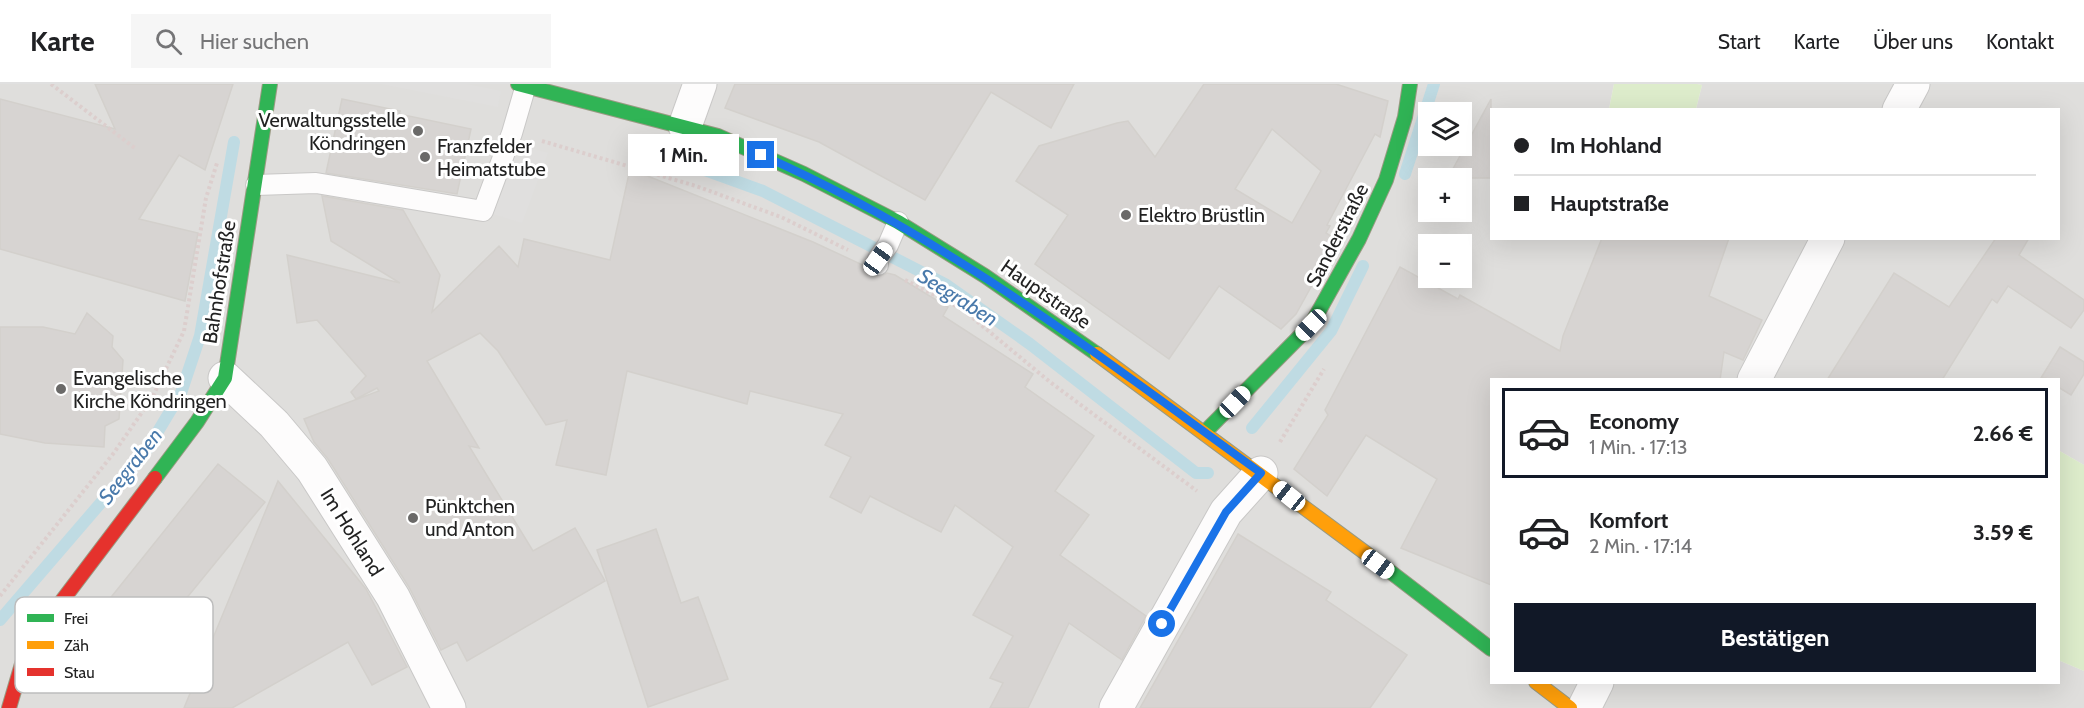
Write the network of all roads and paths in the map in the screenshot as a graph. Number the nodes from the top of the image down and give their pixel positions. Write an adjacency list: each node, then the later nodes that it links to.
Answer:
1 (51, 84): 9 (path)
2 (270, 84): 11 (main road, Bahnhofstraße)
3 (700, 84): 8 (street)
4 (1410, 84): 17 (main road, Sanderstraße)
5 (1913, 84): 7 (street)
6 (522, 85): 8 (main road, Hauptstraße); 11 (lane)
7 (1900, 108)
8 (685, 126): 12 (main road, Hauptstraße)
9 (136, 149)
10 (220, 153): 19 (path)
11 (256, 185): 15 (main road, Bahnhofstraße)
12 (898, 222): 14 (lane); 17 (main road, Hauptstraße)
13 (1827, 240): 16 (street)
14 (881, 256)
15 (225, 378): 20 (main road, Bahnhofstraße); 26 (street, Im Hohland)
16 (1755, 378)
17 (1204, 433): 18 (main road, Hauptstraße)
18 (1261, 473): 21 (main road, Hauptstraße); 27 (street)
19 (0, 596)
20 (65, 597)
21 (1490, 648)
22 (1539, 684): 28 (main road)
23 (1597, 684): 29 (street)
24 (15, 688): 25 (main road, Bahnhofstraße)
25 (9, 708)
26 (449, 708)
27 (1116, 708)
28 (1570, 708)
29 (1584, 708)

